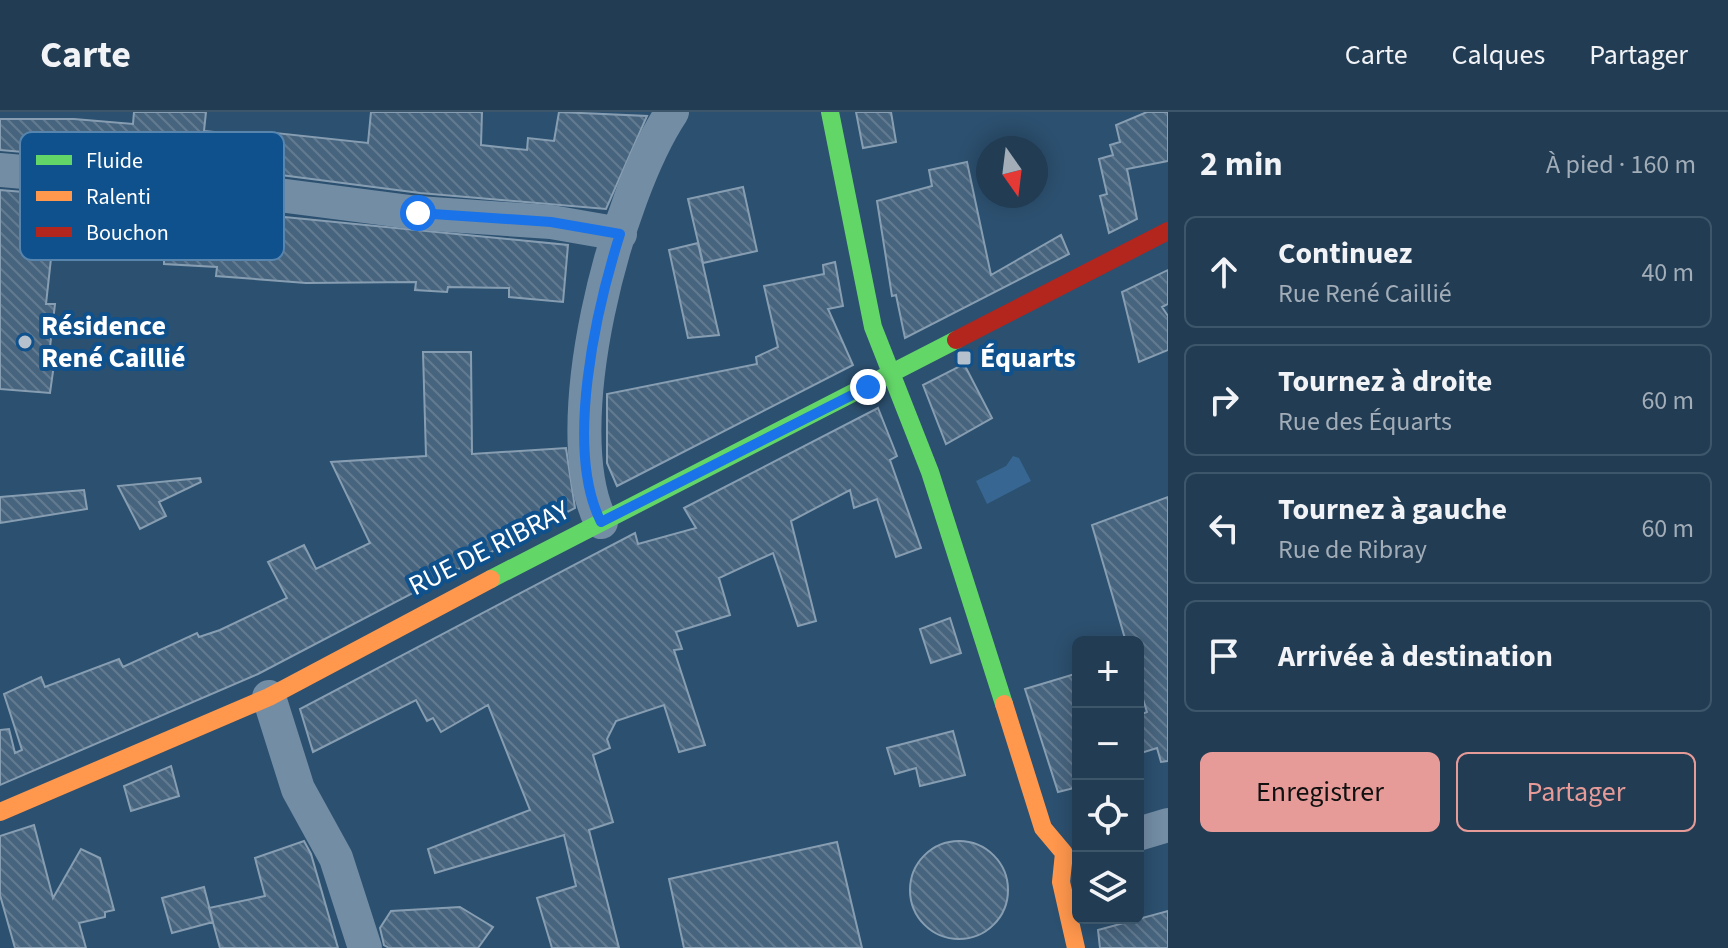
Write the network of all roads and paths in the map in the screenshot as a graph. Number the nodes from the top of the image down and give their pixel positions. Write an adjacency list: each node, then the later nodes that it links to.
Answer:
1 (672, 112): 7 (street)
2 (830, 112): 8 (street)
3 (0, 170): 4 (street)
4 (20, 172)
5 (284, 196): 7 (street)
6 (1168, 232): 8 (street, RUE DE RIBRAY)
7 (620, 234): 9 (street)
8 (890, 376): 9 (street, RUE DE RIBRAY); 14 (street)
9 (601, 522): 10 (street, RUE DE RIBRAY)
10 (269, 697): 11 (street, RUE DE RIBRAY); 15 (street)
11 (0, 812)
12 (1168, 825): 13 (street)
13 (1144, 832)
14 (1071, 851): 16 (street)
15 (365, 948)
16 (1076, 948)

